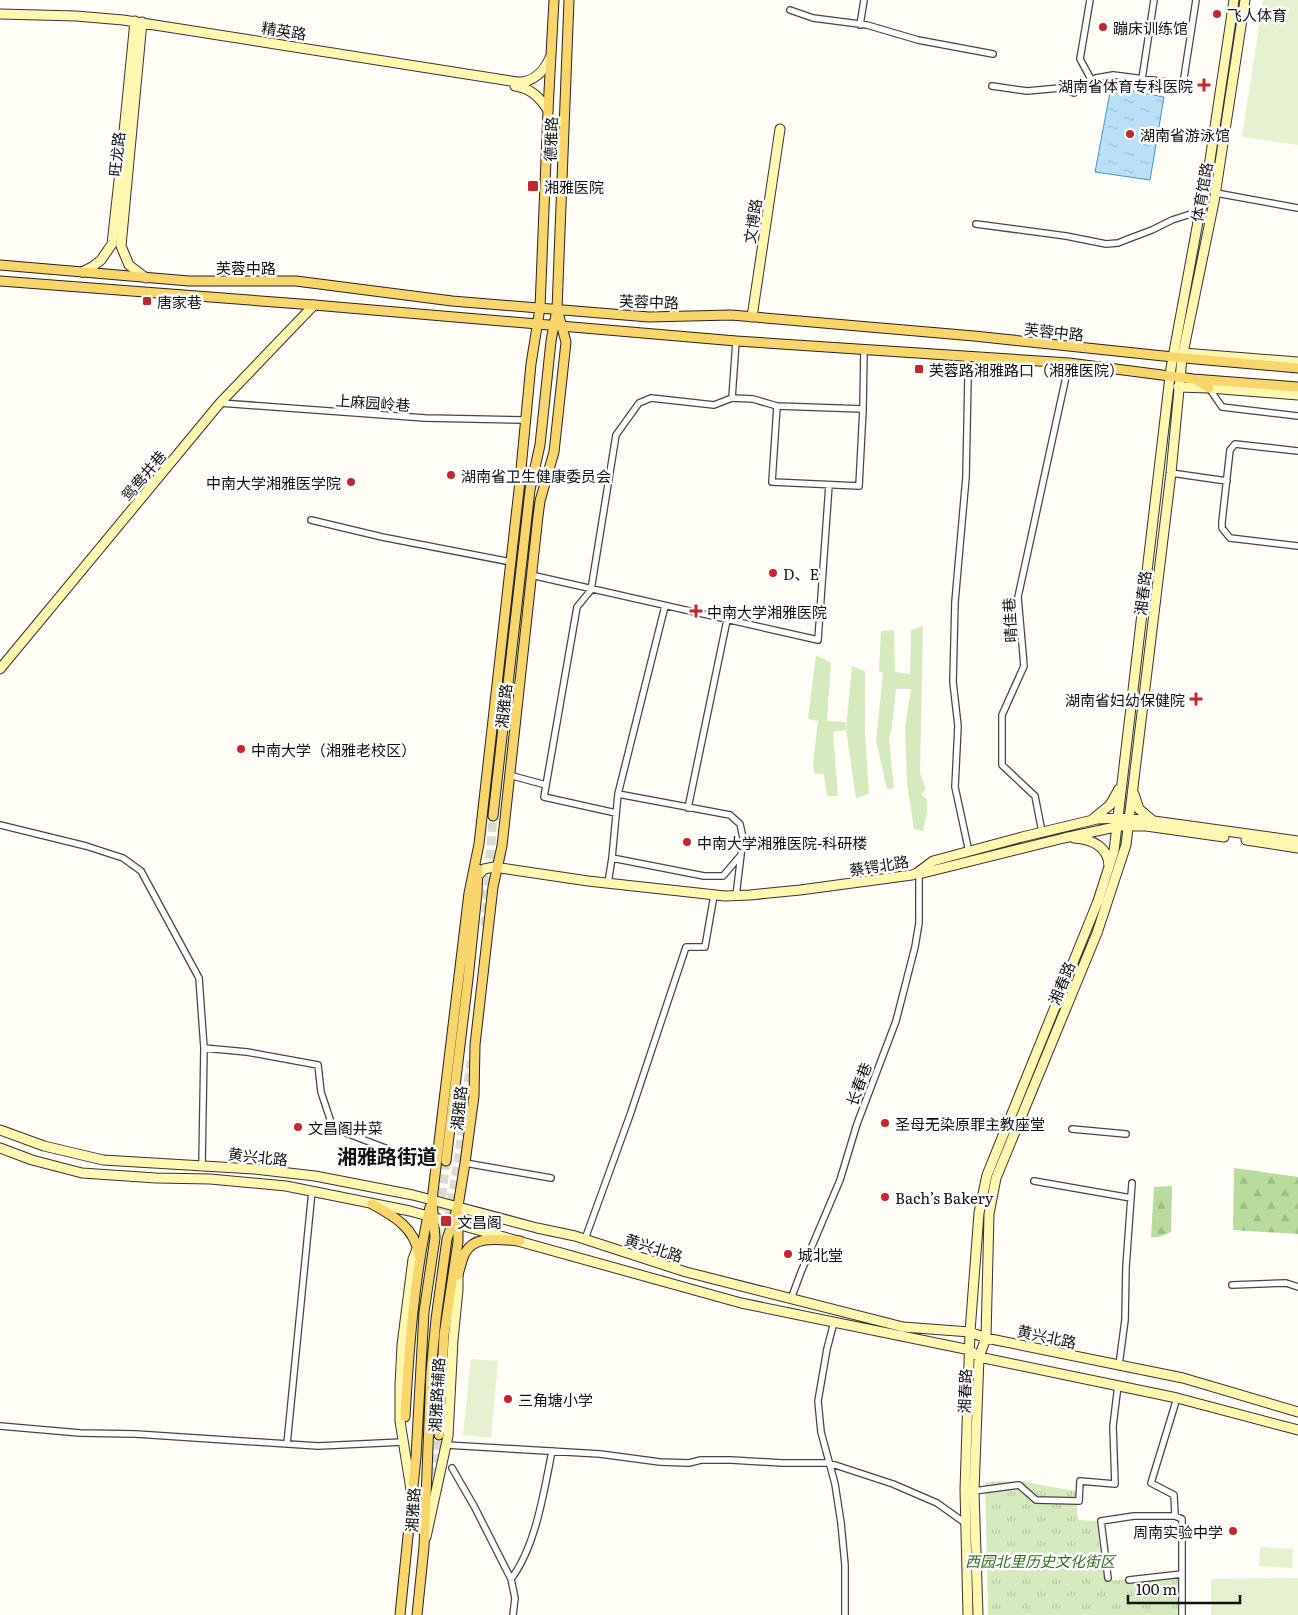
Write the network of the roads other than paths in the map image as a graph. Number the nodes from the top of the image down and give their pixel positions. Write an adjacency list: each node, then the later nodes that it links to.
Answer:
1 (554, 0): 14 (main road, 德雅路)
2 (569, 0): 30 (main road, 德雅路)
3 (864, 0): 12 (street)
4 (1090, 0): 16 (street)
5 (1154, 0): 15 (street)
6 (1196, 0): 15 (street)
7 (1234, 0): 22 (street, 体育馆路)
8 (1245, 0): 20 (street, 体育馆路)
9 (790, 10): 12 (street)
10 (0, 16): 11 (street, 精英路)
11 (138, 24): 14 (street, 精英路); 18 (street, 精英路); 25 (street, 旺龙路); 26 (street, 旺龙路)
12 (860, 24): 13 (street)
13 (993, 54)
14 (550, 57): 18 (main road, 德雅路)
15 (1142, 79): 16 (street)
16 (1092, 81): 17 (street)
17 (992, 86)
18 (548, 110): 29 (main road, 德雅路)
19 (780, 130): 31 (street, 文博路)
20 (1216, 193): 21 (street); 36 (street, 体育馆路)
21 (1298, 208)
22 (1200, 211): 23 (street); 36 (street, 体育馆路)
23 (976, 224)
24 (0, 265): 25 (main road, 芙蓉中路)
25 (82, 272): 26 (main road, 芙蓉中路)
26 (146, 278): 29 (main road, 芙蓉中路)
27 (0, 281): 28 (main road, 芙蓉中路)
28 (314, 305): 32 (main road, 芙蓉中路); 49 (street, 鸳鸯井巷)
29 (540, 308): 30 (main road, 芙蓉中路); 32 (main road, 湘雅路)
30 (558, 309): 31 (main road, 芙蓉中路); 33 (main road, 湘雅路)
31 (752, 317): 36 (main road, 芙蓉中路)
32 (538, 324): 33 (main road, 芙蓉中路); 53 (main road, 湘雅路)
33 (558, 326): 34 (main road, 芙蓉中路); 61 (main road, 湘雅路); 73 (main road, 湘雅路)
34 (736, 341): 35 (main road, 芙蓉中路); 48 (street)
35 (864, 349): 37 (main road, 芙蓉中路); 51 (street)
36 (1179, 356): 38 (street, 芙蓉中路); 40 (main road, 芙蓉中路); 41 (street, 湘春路); 42 (street, 湘春路)
37 (967, 357): 39 (main road, 芙蓉中路); 85 (street)
38 (1298, 362)
39 (1069, 363): 41 (main road, 芙蓉中路); 79 (street, 晴佳巷)
40 (1298, 368)
41 (1170, 376): 42 (main road, 芙蓉中路); 66 (street, 湘春路)
42 (1180, 378): 43 (main road, 芙蓉中路); 45 (street, 湘春路)
43 (1193, 379): 44 (main road, 芙蓉中路); 46 (main road)
44 (1298, 386)
45 (1178, 387): 46 (street); 55 (street, 湘春路)
46 (1209, 388): 47 (street); 52 (street)
47 (1298, 395)
48 (732, 398): 50 (street); 62 (street)
49 (220, 403): 53 (street, 上麻园岭巷); 65 (street, 鸳鸯井巷)
50 (777, 406): 51 (street); 57 (street)
51 (864, 410): 57 (street)
52 (1298, 416)
53 (526, 420): 60 (main road, 湘雅路)
54 (1298, 450): 56 (street)
55 (1171, 474): 56 (street); 69 (street, 湘春路)
56 (1226, 481): 59 (street)
57 (829, 485): 64 (street)
58 (311, 520): 60 (street)
59 (1298, 546)
60 (511, 562): 82 (main road, 湘雅路)
61 (531, 575): 62 (street); 67 (main road, 湘雅路)
62 (591, 590): 63 (street); 68 (street)
63 (665, 606): 64 (street); 70 (street)
64 (727, 620): 71 (street)
65 (0, 669)
66 (1123, 774): 74 (street); 75 (street, 湘春路)
67 (510, 775): 68 (street); 88 (main road, 湘雅路)
68 (546, 785): 72 (street)
69 (1133, 787): 76 (street, 湘春路); 77 (street)
70 (618, 794): 71 (street); 72 (street)
71 (688, 808): 86 (street)
72 (616, 813): 87 (street)
73 (493, 816)
74 (1091, 820): 75 (street, 蔡锷北路); 79 (street, 蔡锷北路)
75 (1118, 822): 76 (street, 蔡锷北路); 80 (street, 蔡锷北路); 89 (street, 湘春路)
76 (1129, 822): 77 (street, 蔡锷北路); 83 (street, 湘春路)
77 (1150, 824): 81 (street, 蔡锷北路); 83 (street); 84 (street, 蔡锷北路)
78 (0, 825): 96 (street)
79 (1042, 832): 85 (street, 蔡锷北路)
80 (1064, 838): 89 (street); 90 (street, 蔡锷北路)
81 (1298, 841)
82 (479, 844): 91 (main road, 湘雅路); 93 (main road, 湘雅路)
83 (1126, 845): 127 (street, 湘春路)
84 (1298, 848)
85 (969, 852): 90 (street, 蔡锷北路)
86 (742, 855): 87 (street); 95 (street)
87 (612, 858): 92 (street)
88 (498, 867): 91 (street); 92 (street, 蔡锷北路); 102 (main road, 湘雅路)
89 (1109, 871): 126 (street, 湘春路)
90 (919, 873): 95 (street, 蔡锷北路); 123 (street, 长春巷)
91 (478, 875): 93 (street); 101 (main road, 湘雅路)
92 (608, 883): 94 (street, 蔡锷北路)
93 (469, 893): 101 (main road, 湘雅路)
94 (714, 895): 95 (street, 蔡锷北路); 115 (street)
95 (736, 896)
96 (204, 1048): 101 (street); 103 (street)
97 (1072, 1129): 99 (street)
98 (0, 1130): 103 (street, 黄兴北路)
99 (1126, 1134)
100 (0, 1148): 107 (street, 黄兴北路)
101 (442, 1160): 109 (main road, 湘雅路)
102 (465, 1163): 104 (street); 111 (main road, 湘雅路)
103 (202, 1165): 109 (street, 黄兴北路)
104 (551, 1178)
105 (1034, 1181): 108 (street)
106 (1132, 1183): 108 (street)
107 (312, 1191): 110 (street, 黄兴北路); 139 (street)
108 (1131, 1198): 130 (street)
109 (432, 1200): 111 (street, 黄兴北路); 112 (main road, 湘雅路)
110 (372, 1204): 112 (street, 黄兴北路); 118 (main road)
111 (458, 1206): 113 (main road, 湘雅路); 115 (street, 黄兴北路)
112 (431, 1217): 113 (street, 黄兴北路); 114 (main road); 145 (main road, 湘雅路)
113 (455, 1224): 116 (street, 黄兴北路); 117 (main road); 148 (main road, 湘雅路)
114 (424, 1232): 118 (street); 119 (main road)
115 (585, 1239): 123 (street, 黄兴北路)
116 (520, 1241): 120 (main road); 125 (street, 黄兴北路)
117 (458, 1242): 120 (street, 湘雅路辅路); 124 (main road)
118 (417, 1248): 119 (main road); 138 (street)
119 (419, 1264): 134 (main road)
120 (458, 1273): 124 (main road); 140 (street, 湘雅路辅路)
121 (1232, 1284): 122 (street)
122 (1298, 1287)
123 (791, 1299): 126 (street, 黄兴北路)
124 (450, 1302): 137 (main road)
125 (834, 1322): 128 (street, 黄兴北路); 142 (street)
126 (970, 1332): 127 (street, 黄兴北路); 128 (street, 湘春路)
127 (986, 1338): 129 (street, 湘春路); 130 (street, 黄兴北路)
128 (970, 1350): 129 (street, 黄兴北路); 147 (street, 湘春路)
129 (979, 1357): 131 (street, 黄兴北路); 144 (street, 湘春路)
130 (1119, 1364): 133 (street, 黄兴北路)
131 (1118, 1385): 132 (street, 黄兴北路); 144 (street)
132 (1177, 1398): 136 (street, 黄兴北路); 146 (street)
133 (1298, 1412)
134 (405, 1417)
135 (0, 1426): 139 (street)
136 (1298, 1430)
137 (438, 1435)
138 (403, 1442): 139 (street); 145 (street)
139 (287, 1444)
140 (446, 1446): 141 (street); 148 (street, 湘雅路辅路)
141 (552, 1451): 142 (street); 150 (street)
142 (829, 1463): 147 (street); 156 (street)
143 (452, 1468): 150 (street)
144 (974, 1491): 158 (street, 湘春路)
145 (411, 1494): 153 (main road, 湘雅路)
146 (1175, 1516): 149 (street); 151 (street)
147 (965, 1523): 157 (street, 湘春路)
148 (424, 1547): 154 (main road, 湘雅路)
149 (1182, 1574): 152 (street); 159 (street)
150 (511, 1578): 155 (street)
151 (1108, 1578)
152 (1129, 1580)
153 (400, 1615)
154 (417, 1615)
155 (513, 1615)
156 (845, 1615)
157 (968, 1615)
158 (978, 1615)
159 (1182, 1615)

